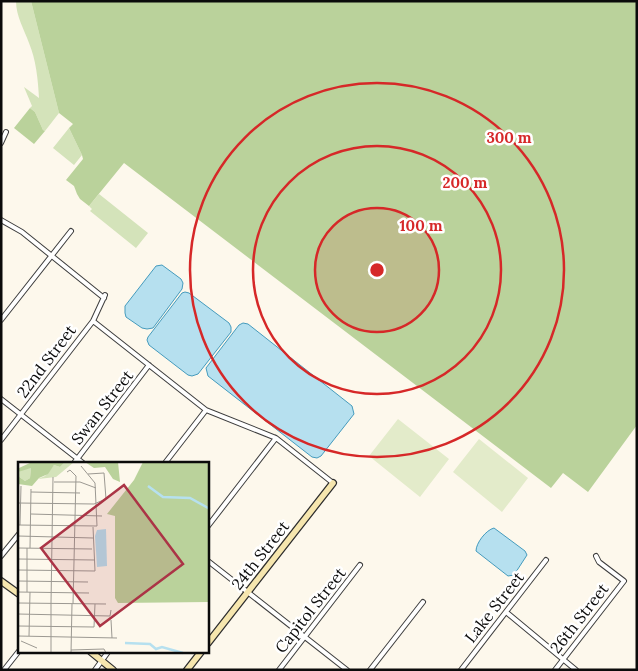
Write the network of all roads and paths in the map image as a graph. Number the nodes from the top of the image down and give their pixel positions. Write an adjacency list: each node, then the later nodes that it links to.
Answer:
1 (6, 132): 2 (street)
2 (1, 143)
3 (1, 220): 5 (street)
4 (71, 231): 5 (street)
5 (52, 256): 6 (street); 7 (street, 22nd Street)
6 (1, 320)
7 (93, 321): 8 (street); 11 (street, 22nd Street)
8 (150, 365): 10 (street); 14 (street, Swan Street)
9 (1, 399): 11 (street)
10 (206, 410): 12 (street); 17 (street)
11 (21, 415): 13 (street, 22nd Street); 14 (street)
12 (276, 438): 18 (street); 19 (street)
13 (1, 440)
14 (77, 459): 15 (street, Swan Street); 16 (street)
15 (75, 462)
16 (81, 462)
17 (167, 462)
18 (333, 483): 27 (street, 24th Street)
19 (209, 525)
20 (18, 535): 21 (street)
21 (1, 556)
22 (596, 556): 37 (street, 26th Street)
23 (546, 560): 30 (street, Lake Street)
24 (209, 561): 27 (street)
25 (360, 565): 31 (street, Capitol Street)
26 (1, 581): 28 (street)
27 (248, 592): 31 (street); 32 (street, 24th Street)
28 (18, 593)
29 (423, 602): 45 (street)
30 (506, 612): 37 (street); 46 (street, Lake Street)
31 (304, 636): 43 (street, Capitol Street); 44 (street)
32 (209, 642)
33 (18, 652): 39 (street)
34 (93, 654): 38 (street)
35 (107, 654): 38 (street)
36 (199, 654): 42 (street)
37 (563, 659): 47 (street, 26th Street); 48 (street)
38 (102, 661): 40 (street); 41 (street)
39 (4, 670)
40 (95, 670)
41 (113, 670)
42 (187, 670)
43 (279, 670)
44 (347, 670)
45 (370, 670)
46 (461, 670)
47 (554, 670)
48 (576, 670)

